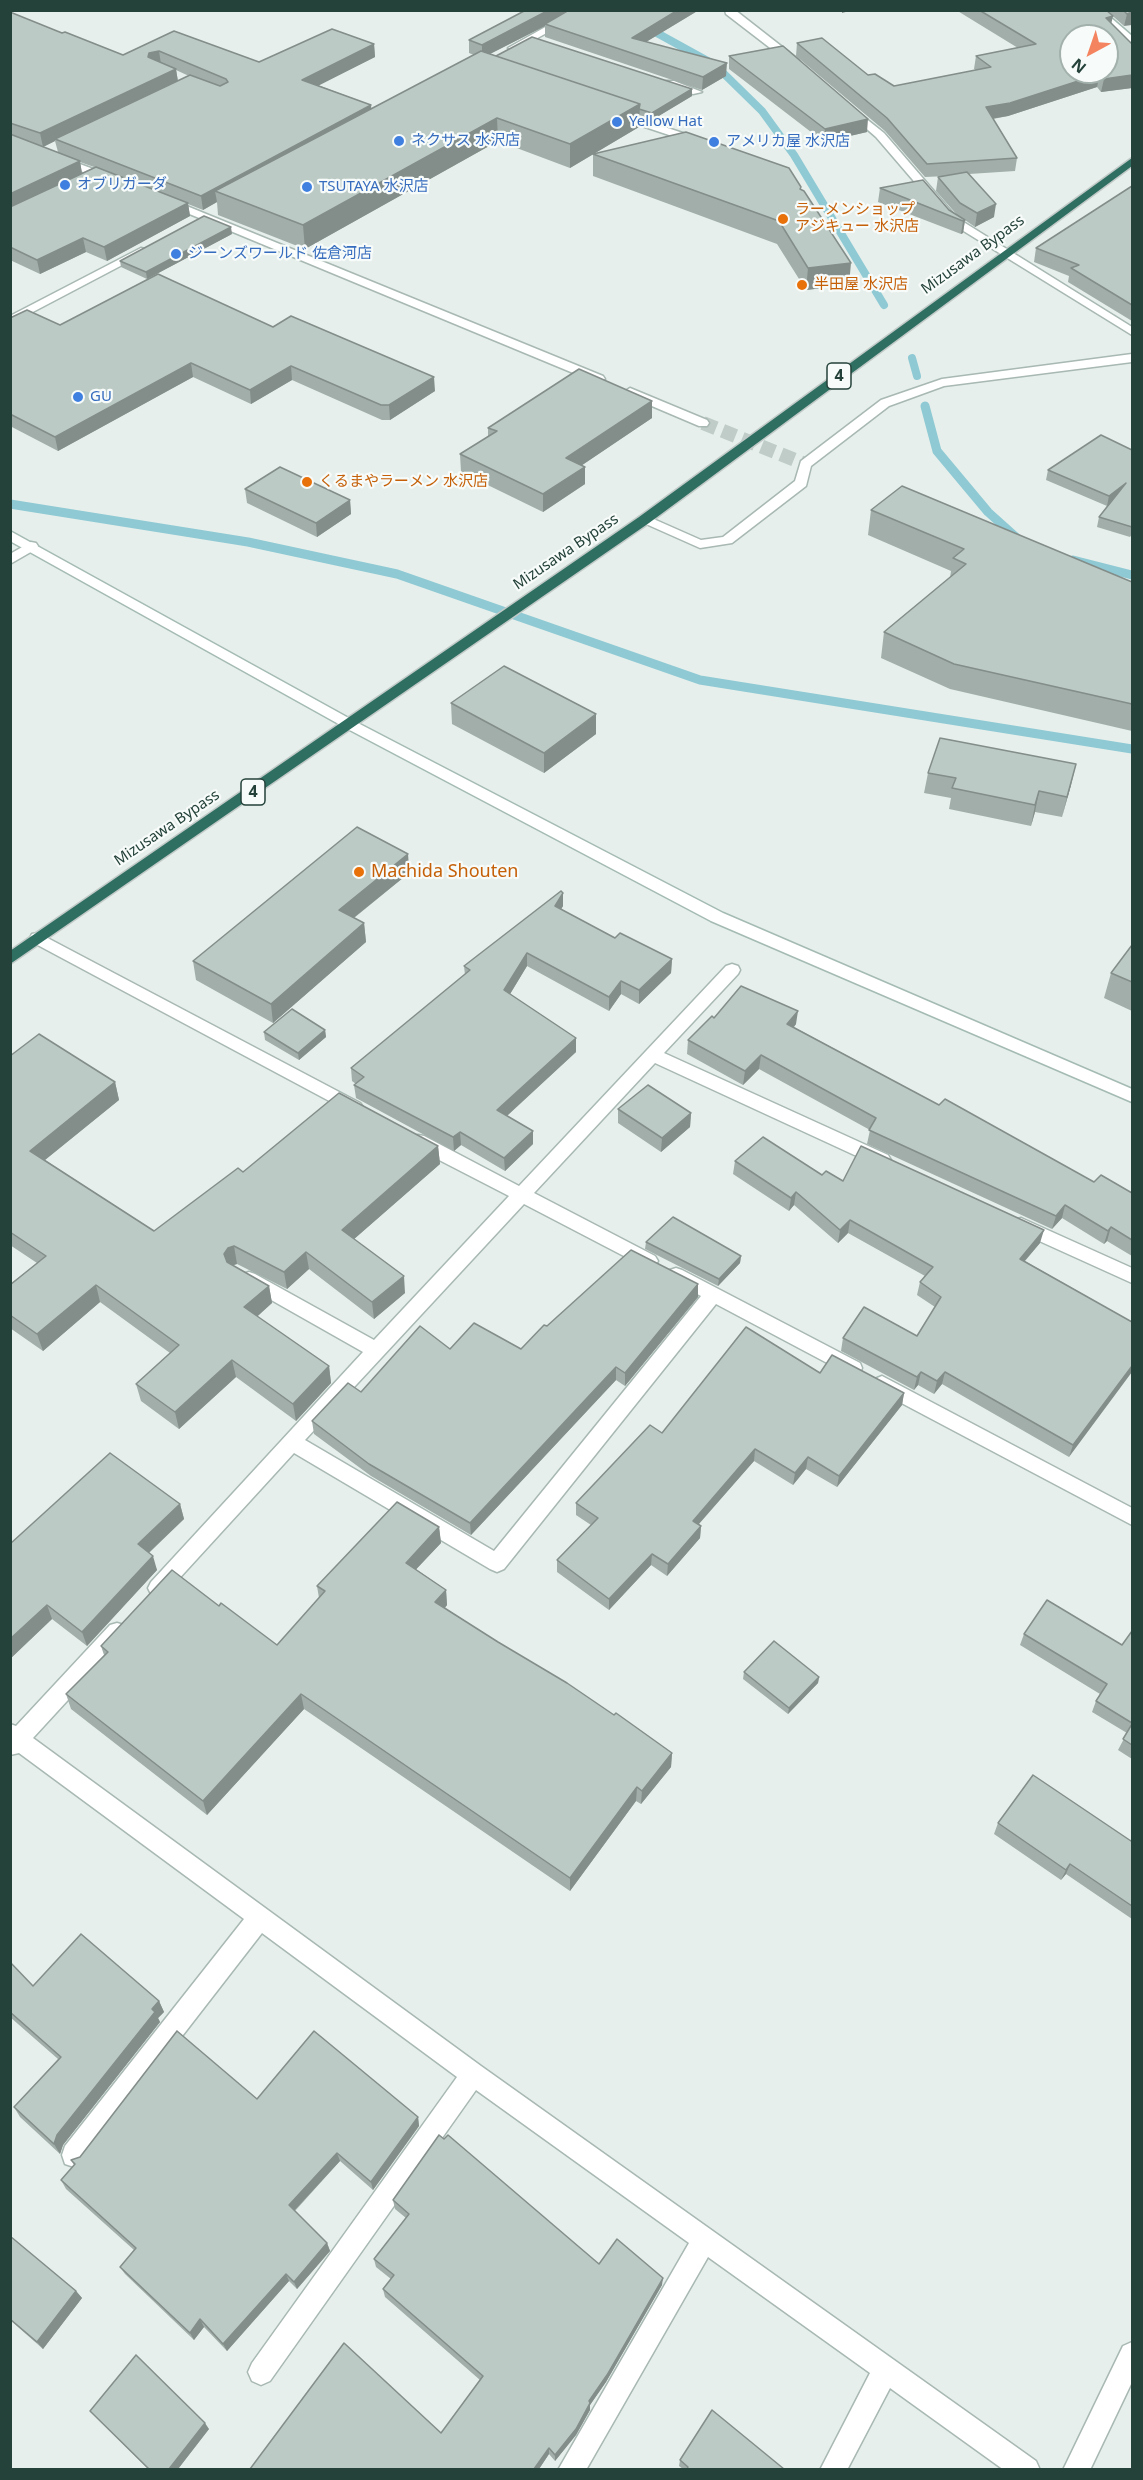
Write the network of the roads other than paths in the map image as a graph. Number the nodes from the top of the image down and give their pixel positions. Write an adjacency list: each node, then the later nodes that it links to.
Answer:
1 (1096, 10): 5 (street)
2 (728, 11): 8 (street)
3 (576, 13): 4 (street)
4 (531, 38): 6 (street); 7 (street)
5 (1132, 41)
6 (542, 42)
7 (504, 52)
8 (803, 69)
9 (664, 81): 10 (street)
10 (697, 92)
11 (837, 98): 21 (street)
12 (602, 109): 13 (street)
13 (715, 147)
14 (43, 153): 16 (street)
15 (1132, 161): 21 (highway, Mizusawa Bypass / 4)
16 (98, 174): 17 (street); 18 (street)
17 (119, 182)
18 (78, 184)
19 (151, 195): 27 (street)
20 (153, 244): 23 (street)
21 (1007, 252): 25 (street); 28 (highway, Mizusawa Bypass / 4)
22 (10, 305): 23 (street)
23 (27, 312): 24 (street)
24 (10, 321)
25 (1132, 332)
26 (1132, 358): 28 (street)
27 (703, 423)
28 (644, 520): 32 (highway, Mizusawa Bypass / 4)
29 (10, 535): 30 (street)
30 (32, 546): 31 (street); 32 (street)
31 (10, 560)
32 (349, 724): 33 (highway, Mizusawa Bypass / 4); 37 (street)
33 (38, 938): 34 (highway, Mizusawa Bypass / 4); 38 (street)
34 (10, 958)
35 (732, 970): 36 (street)
36 (652, 1054): 40 (street); 41 (street)
37 (1132, 1096)
38 (373, 1117)
39 (405, 1134): 41 (street)
40 (898, 1167)
41 (520, 1196): 45 (street); 46 (street)
42 (1004, 1217): 44 (street)
43 (238, 1273): 46 (street)
44 (1132, 1276)
45 (713, 1294): 47 (street); 48 (street)
46 (376, 1350): 47 (street)
47 (292, 1443): 49 (street)
48 (1132, 1517)
49 (147, 1600)
50 (131, 1617): 51 (street)
51 (13, 1740): 52 (street)
52 (260, 1917): 53 (street); 54 (street)
53 (473, 2074): 55 (street); 58 (street)
54 (74, 2155)
55 (705, 2239): 57 (street); 59 (street)
56 (1132, 2355): 62 (street)
57 (887, 2368): 60 (street); 61 (street)
58 (261, 2372)
59 (571, 2469)
60 (833, 2469)
61 (1027, 2469)
62 (1076, 2469)

